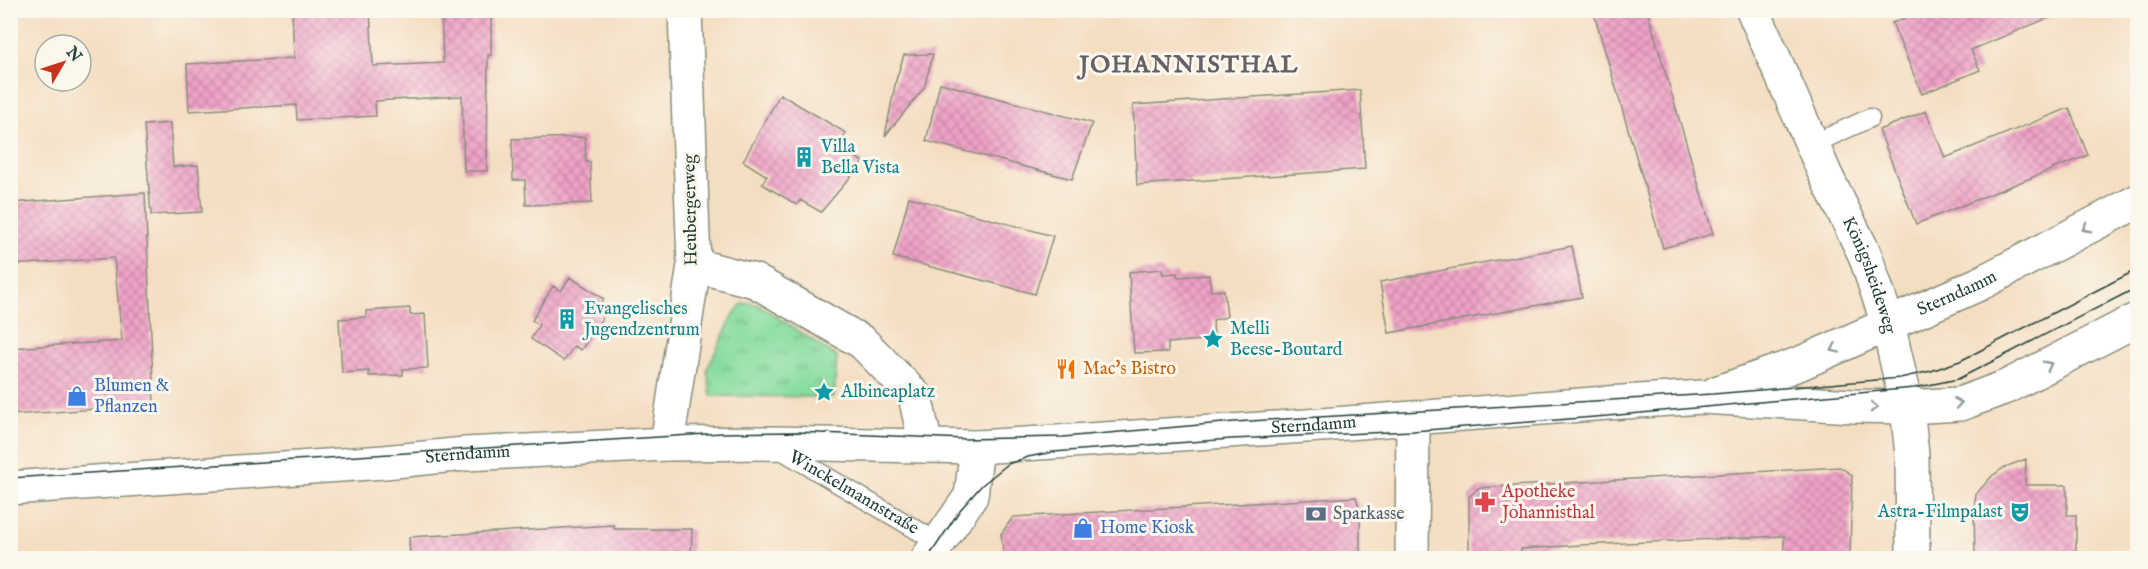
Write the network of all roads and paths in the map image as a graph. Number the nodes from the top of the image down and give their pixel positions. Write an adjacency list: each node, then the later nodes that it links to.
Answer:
1 (685, 10): 6 (street, Heubergerweg)
2 (1753, 10): 4 (street, Königsheideweg)
3 (1870, 118): 4 (lane)
4 (1813, 144): 8 (street, Königsheideweg)
5 (2138, 201): 8 (street, Sterndamm, one-way to 8)
6 (694, 265): 13 (street, Heubergerweg); 14 (street)
7 (2138, 319): 10 (street, Sterndamm, one-way to 7)
8 (1888, 324): 9 (street, Sterndamm, one-way to 9); 10 (street, Königsheideweg)
9 (1703, 397): 10 (street, Sterndamm, one-way to 10); 11 (street, Sterndamm)
10 (1907, 407): 19 (street, Königsheideweg)
11 (1413, 419): 15 (street, Sterndamm); 18 (street)
12 (769, 443): 13 (street, Sterndamm); 14 (street, Sterndamm); 17 (lane, Winckelmannstraße)
13 (667, 444): 16 (street, Sterndamm)
14 (927, 446): 15 (street, Sterndamm)
15 (977, 447): 17 (street, Winckelmannstraße)
16 (10, 488)
17 (933, 551)
18 (1412, 558)
19 (1913, 558)

